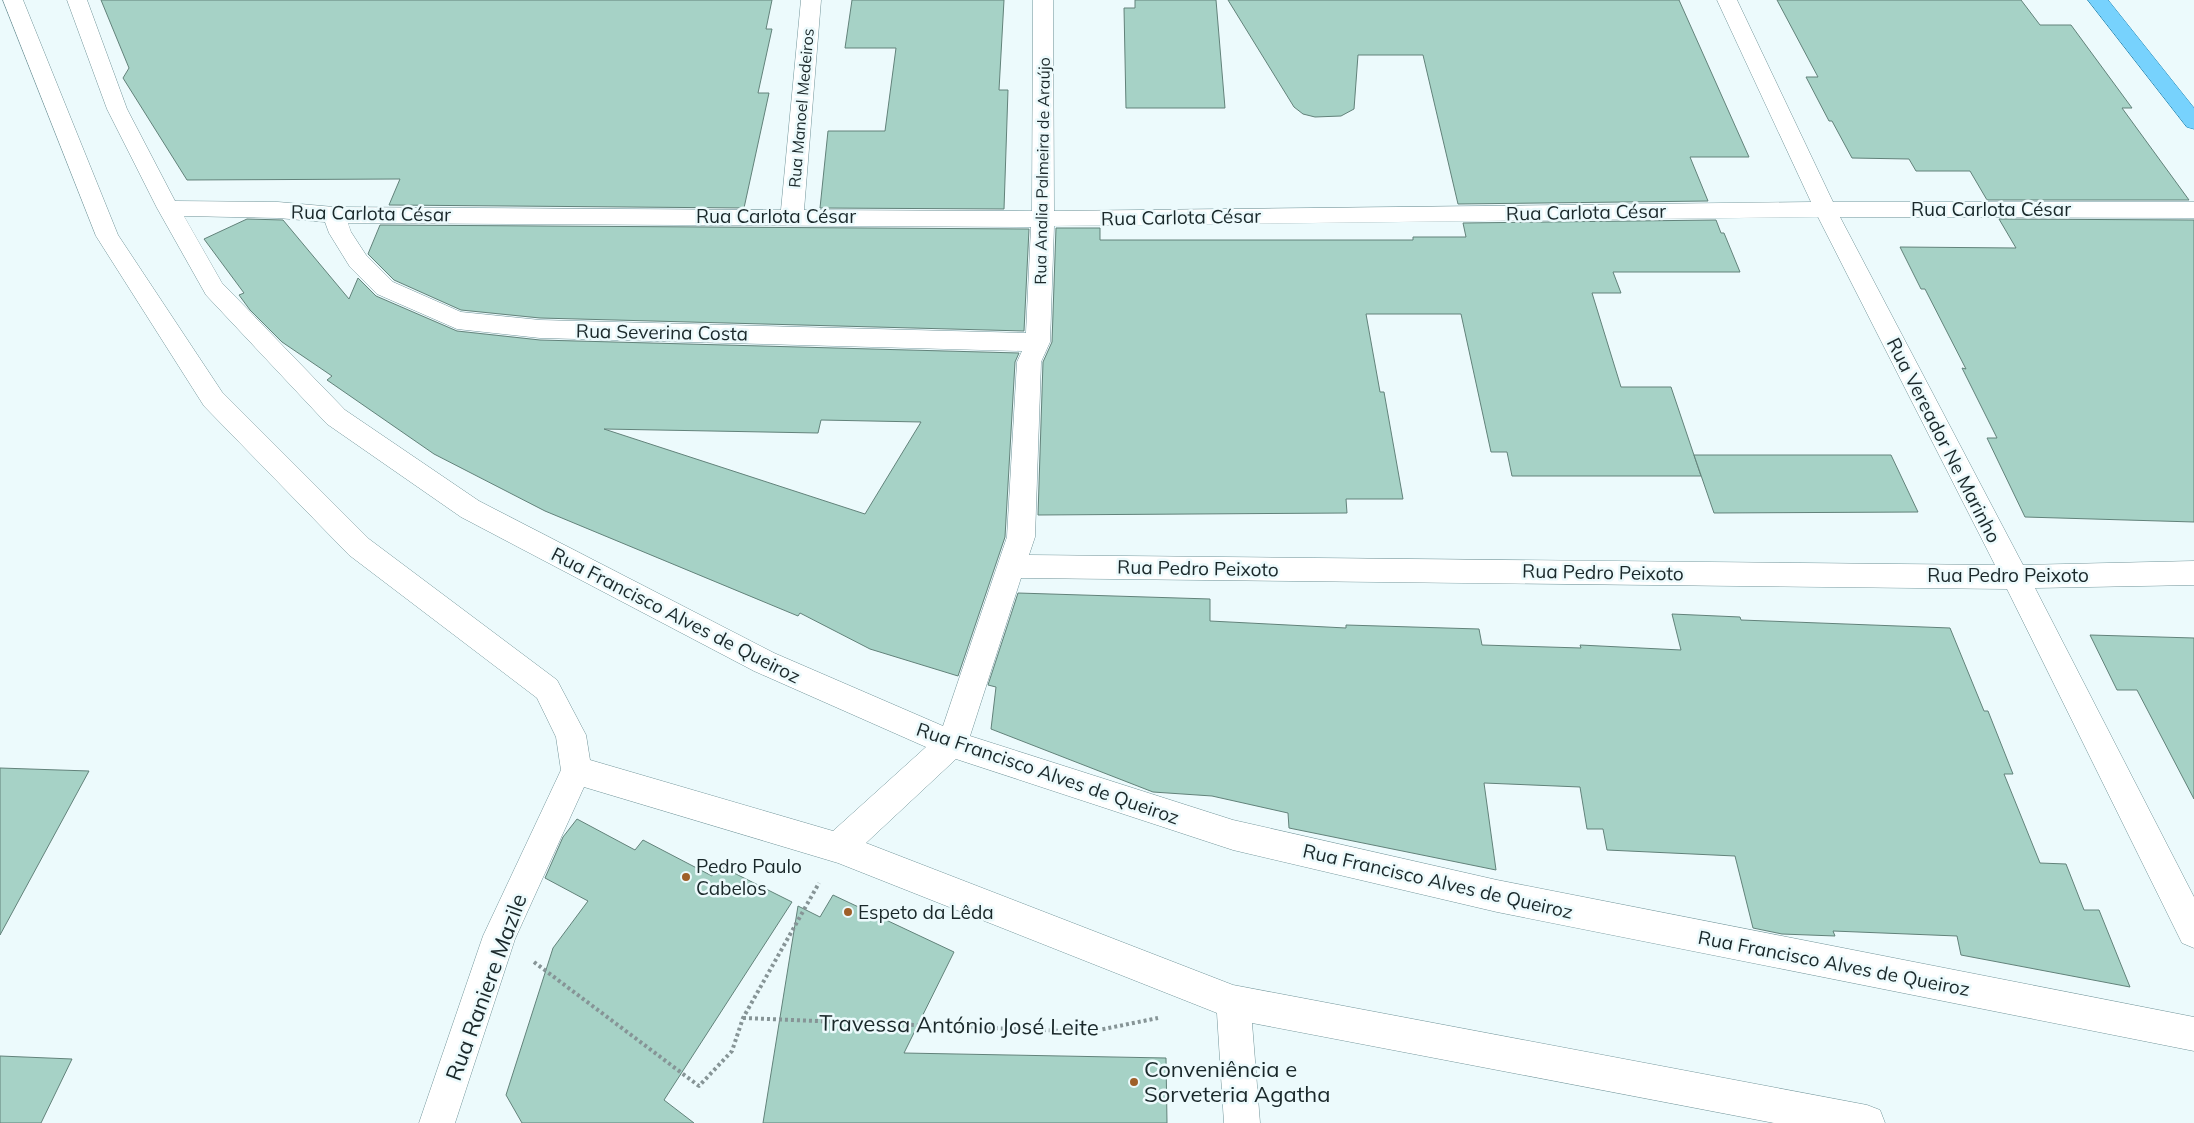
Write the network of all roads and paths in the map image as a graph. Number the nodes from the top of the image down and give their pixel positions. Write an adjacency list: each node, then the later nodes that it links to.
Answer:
1 (13, 0): 19 (street)
2 (76, 0): 8 (street, Rua Francisco Alves de Queiroz)
3 (811, 0): 12 (street, Rua Manoel Medeiros)
4 (1044, 0): 13 (street, Rua Analia Palmeira de Araújo)
5 (1727, 0): 9 (street, Rua Vereador Ne Marinho)
6 (2098, 0): 7 (main road)
7 (2194, 122)
8 (168, 208): 11 (street, Rua Carlota César); 18 (street, Rua Francisco Alves de Queiroz)
9 (1825, 209): 10 (street, Rua Carlota César); 13 (street, Rua Carlota César); 17 (street, Rua Vereador Ne Marinho)
10 (2194, 210)
11 (334, 214): 12 (street, Rua Carlota César); 14 (street, Rua Severina Costa)
12 (792, 216): 13 (street, Rua Carlota César)
13 (1044, 219): 14 (street, Rua Analia Palmeira de Araújo)
14 (1038, 342): 15 (street, Rua Analia Palmeira de Araújo)
15 (1012, 566): 17 (street, Rua Pedro Peixoto); 18 (street, Rua Analia Palmeira de Araújo)
16 (2194, 573): 17 (street, Rua Pedro Peixoto)
17 (2015, 577): 21 (street, Rua Vereador Ne Marinho)
18 (952, 744): 20 (street); 26 (street, Rua Francisco Alves de Queiroz)
19 (576, 770): 20 (street); 22 (street, Rua Raniere Mazile)
20 (838, 848): 23 (street); 25 (path)
21 (2194, 931)
22 (500, 936): 25 (path); 27 (street, Rua Raniere Mazile)
23 (1232, 1002): 28 (street); 29 (street)
24 (1166, 1016): 25 (path, Travessa António José Leite)
25 (742, 1018)
26 (2194, 1034)
27 (437, 1123)
28 (1242, 1123)
29 (1867, 1123)

